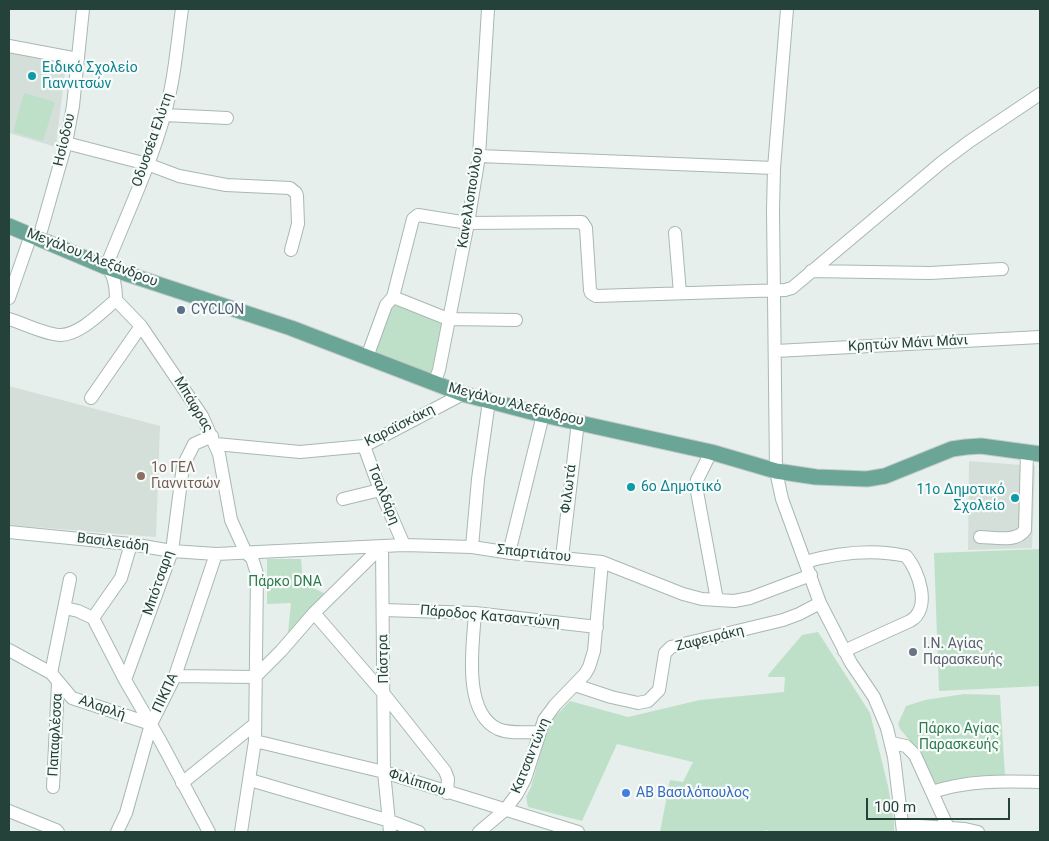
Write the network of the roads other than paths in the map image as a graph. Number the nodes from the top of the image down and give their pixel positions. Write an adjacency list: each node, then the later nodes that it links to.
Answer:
1 (83, 9): 6 (street, Ησίοδου)
2 (182, 9): 8 (street, Οδυσσέα Ελύτη)
3 (488, 9): 11 (street, Κανελλοπούλου)
4 (787, 9): 13 (street)
5 (9, 46): 6 (street)
6 (78, 59): 10 (street, Ησίοδου)
7 (1040, 94): 21 (street)
8 (164, 115): 9 (street); 12 (street, Οδυσσέα Ελύτη)
9 (227, 118)
10 (66, 143): 12 (street); 17 (street, Ησίοδου)
11 (479, 156): 13 (street); 14 (street, Κανελλοπούλου)
12 (147, 164): 18 (street); 19 (street, Οδυσσέα Ελύτη)
13 (774, 168): 22 (street)
14 (468, 223): 23 (street); 24 (street); 28 (street, Κανελλοπούλου)
15 (9, 226): 17 (main road, Μεγάλου Αλεξάνδρου)
16 (675, 233): 23 (street)
17 (35, 237): 19 (main road, Μεγάλου Αλεξάνδρου); 25 (street, Ησίοδου)
18 (291, 250)
19 (106, 267): 26 (street); 33 (main road, Μεγάλου Αλεξάνδρου)
20 (1002, 269): 21 (street)
21 (811, 271): 22 (street)
22 (775, 290): 23 (street); 32 (street)
23 (680, 293)
24 (393, 297): 28 (street); 33 (street)
25 (9, 298)
26 (116, 300): 27 (street); 30 (street, Μπάφρας)
27 (9, 319)
28 (448, 319): 29 (street); 34 (street, Κανελλοπούλου)
29 (516, 320)
30 (141, 326): 36 (street); 40 (street, Μπάφρας)
31 (1040, 337): 32 (street, Κρητών Μάνι Μάνι)
32 (776, 351): 44 (street)
33 (367, 357): 34 (main road, Μεγάλου Αλεξάνδρου)
34 (434, 384): 35 (main road, Μεγάλου Αλεξάνδρου)
35 (463, 394): 37 (main road, Μεγάλου Αλεξάνδρου); 41 (street, Καραϊσκάκη)
36 (91, 398)
37 (489, 401): 38 (main road, Μεγάλου Αλεξάνδρου); 52 (street)
38 (543, 414): 39 (main road, Μεγάλου Αλεξάνδρου); 55 (street)
39 (578, 422): 42 (main road, Μεγάλου Αλεξάνδρου); 57 (street, Φιλωτά)
40 (214, 440): 41 (street, Καραϊσκάκη); 53 (street, Μπότσαρη); 54 (street, Μπάφρας)
41 (364, 446): 45 (street, Τσαλδάρη)
42 (712, 452): 44 (main road, Μεγάλου Αλεξάνδρου); 62 (street)
43 (1034, 453): 44 (main road, Μεγάλου Αλεξάνδρου); 48 (street)
44 (776, 471): 59 (street)
45 (380, 490): 46 (street); 50 (street, Τσαλδάρη)
46 (343, 499)
47 (9, 532): 49 (street, Βασιλειάδη)
48 (980, 537)
49 (131, 544): 53 (street, Βασιλειάδη); 68 (street)
50 (404, 545): 51 (street, Σπαρτιάτου); 52 (street, Σπαρτιάτου)
51 (382, 546): 54 (street, Σπαρτιάτου); 65 (street, Πάστρα); 66 (street)
52 (472, 547): 55 (street, Σπαρτιάτου)
53 (172, 551): 56 (street, Βασιλειάδη); 75 (street, Μπότσαρη)
54 (246, 553): 56 (street, Βασιλειάδη); 73 (street, Μπάφρας)
55 (509, 553): 57 (street, Σπαρτιάτου)
56 (216, 554): 72 (street, ΠΙΚΠΑ)
57 (562, 557): 58 (street, Σπαρτιάτου)
58 (602, 562): 62 (street, Σπαρτιάτου); 69 (street, Κατσαντώνη)
59 (805, 562): 60 (street); 71 (street)
60 (810, 575): 62 (street, Σπαρτιάτου); 63 (street)
61 (70, 579): 64 (street, Παπαφλέσσα)
62 (717, 600)
63 (820, 603): 71 (street); 76 (street, Ζαφειράκη)
64 (65, 608): 68 (street); 74 (street, Παπαφλέσσα)
65 (384, 610): 67 (street, Πάροδος Κατσαντώνη); 77 (street, Πάστρα)
66 (314, 613): 73 (street); 77 (street)
67 (475, 613): 69 (street, Πάροδος Κατσαντώνη); 80 (street)
68 (93, 618): 75 (street)
69 (596, 627): 76 (street, Κατσαντώνη)
70 (9, 650): 74 (street, Αλαρλή)
71 (844, 651): 82 (street)
72 (175, 676): 73 (street); 78 (street, ΠΙΚΠΑ)
73 (255, 677): 79 (street, Μπάφρας)
74 (55, 678): 78 (street, Αλαρλή); 87 (street, Παπαφλέσσα)
75 (125, 680): 78 (street)
76 (575, 685): 80 (street, Κατσαντώνη)
77 (384, 694): 83 (street, Πάστρα); 89 (street)
78 (151, 724): 86 (street); 97 (street, ΠΙΚΠΑ)
79 (255, 724): 81 (street, Μπάφρας); 86 (street)
80 (540, 732): 90 (street, Κατσαντώνη)
81 (256, 740): 83 (street, Φιλίππου); 84 (street, Μπάφρας)
82 (891, 743): 88 (street); 93 (street)
83 (384, 772): 89 (street, Φιλίππου); 92 (street, Πάστρα)
84 (250, 780): 92 (street); 99 (street, Μπάφρας)
85 (1040, 782): 88 (street)
86 (182, 783): 98 (street)
87 (53, 787)
88 (932, 792): 94 (street)
89 (447, 793): 90 (street, Φιλίππου)
90 (505, 810): 95 (street, Φιλίππου); 101 (street, Κατσαντώνη)
91 (9, 811): 96 (street)
92 (390, 826): 100 (street)
93 (903, 829): 94 (street)
94 (949, 830): 102 (street)
95 (571, 831)
96 (58, 832)
97 (117, 832)
98 (209, 832)
99 (241, 832)
100 (419, 832)
101 (479, 832)
102 (978, 832)

